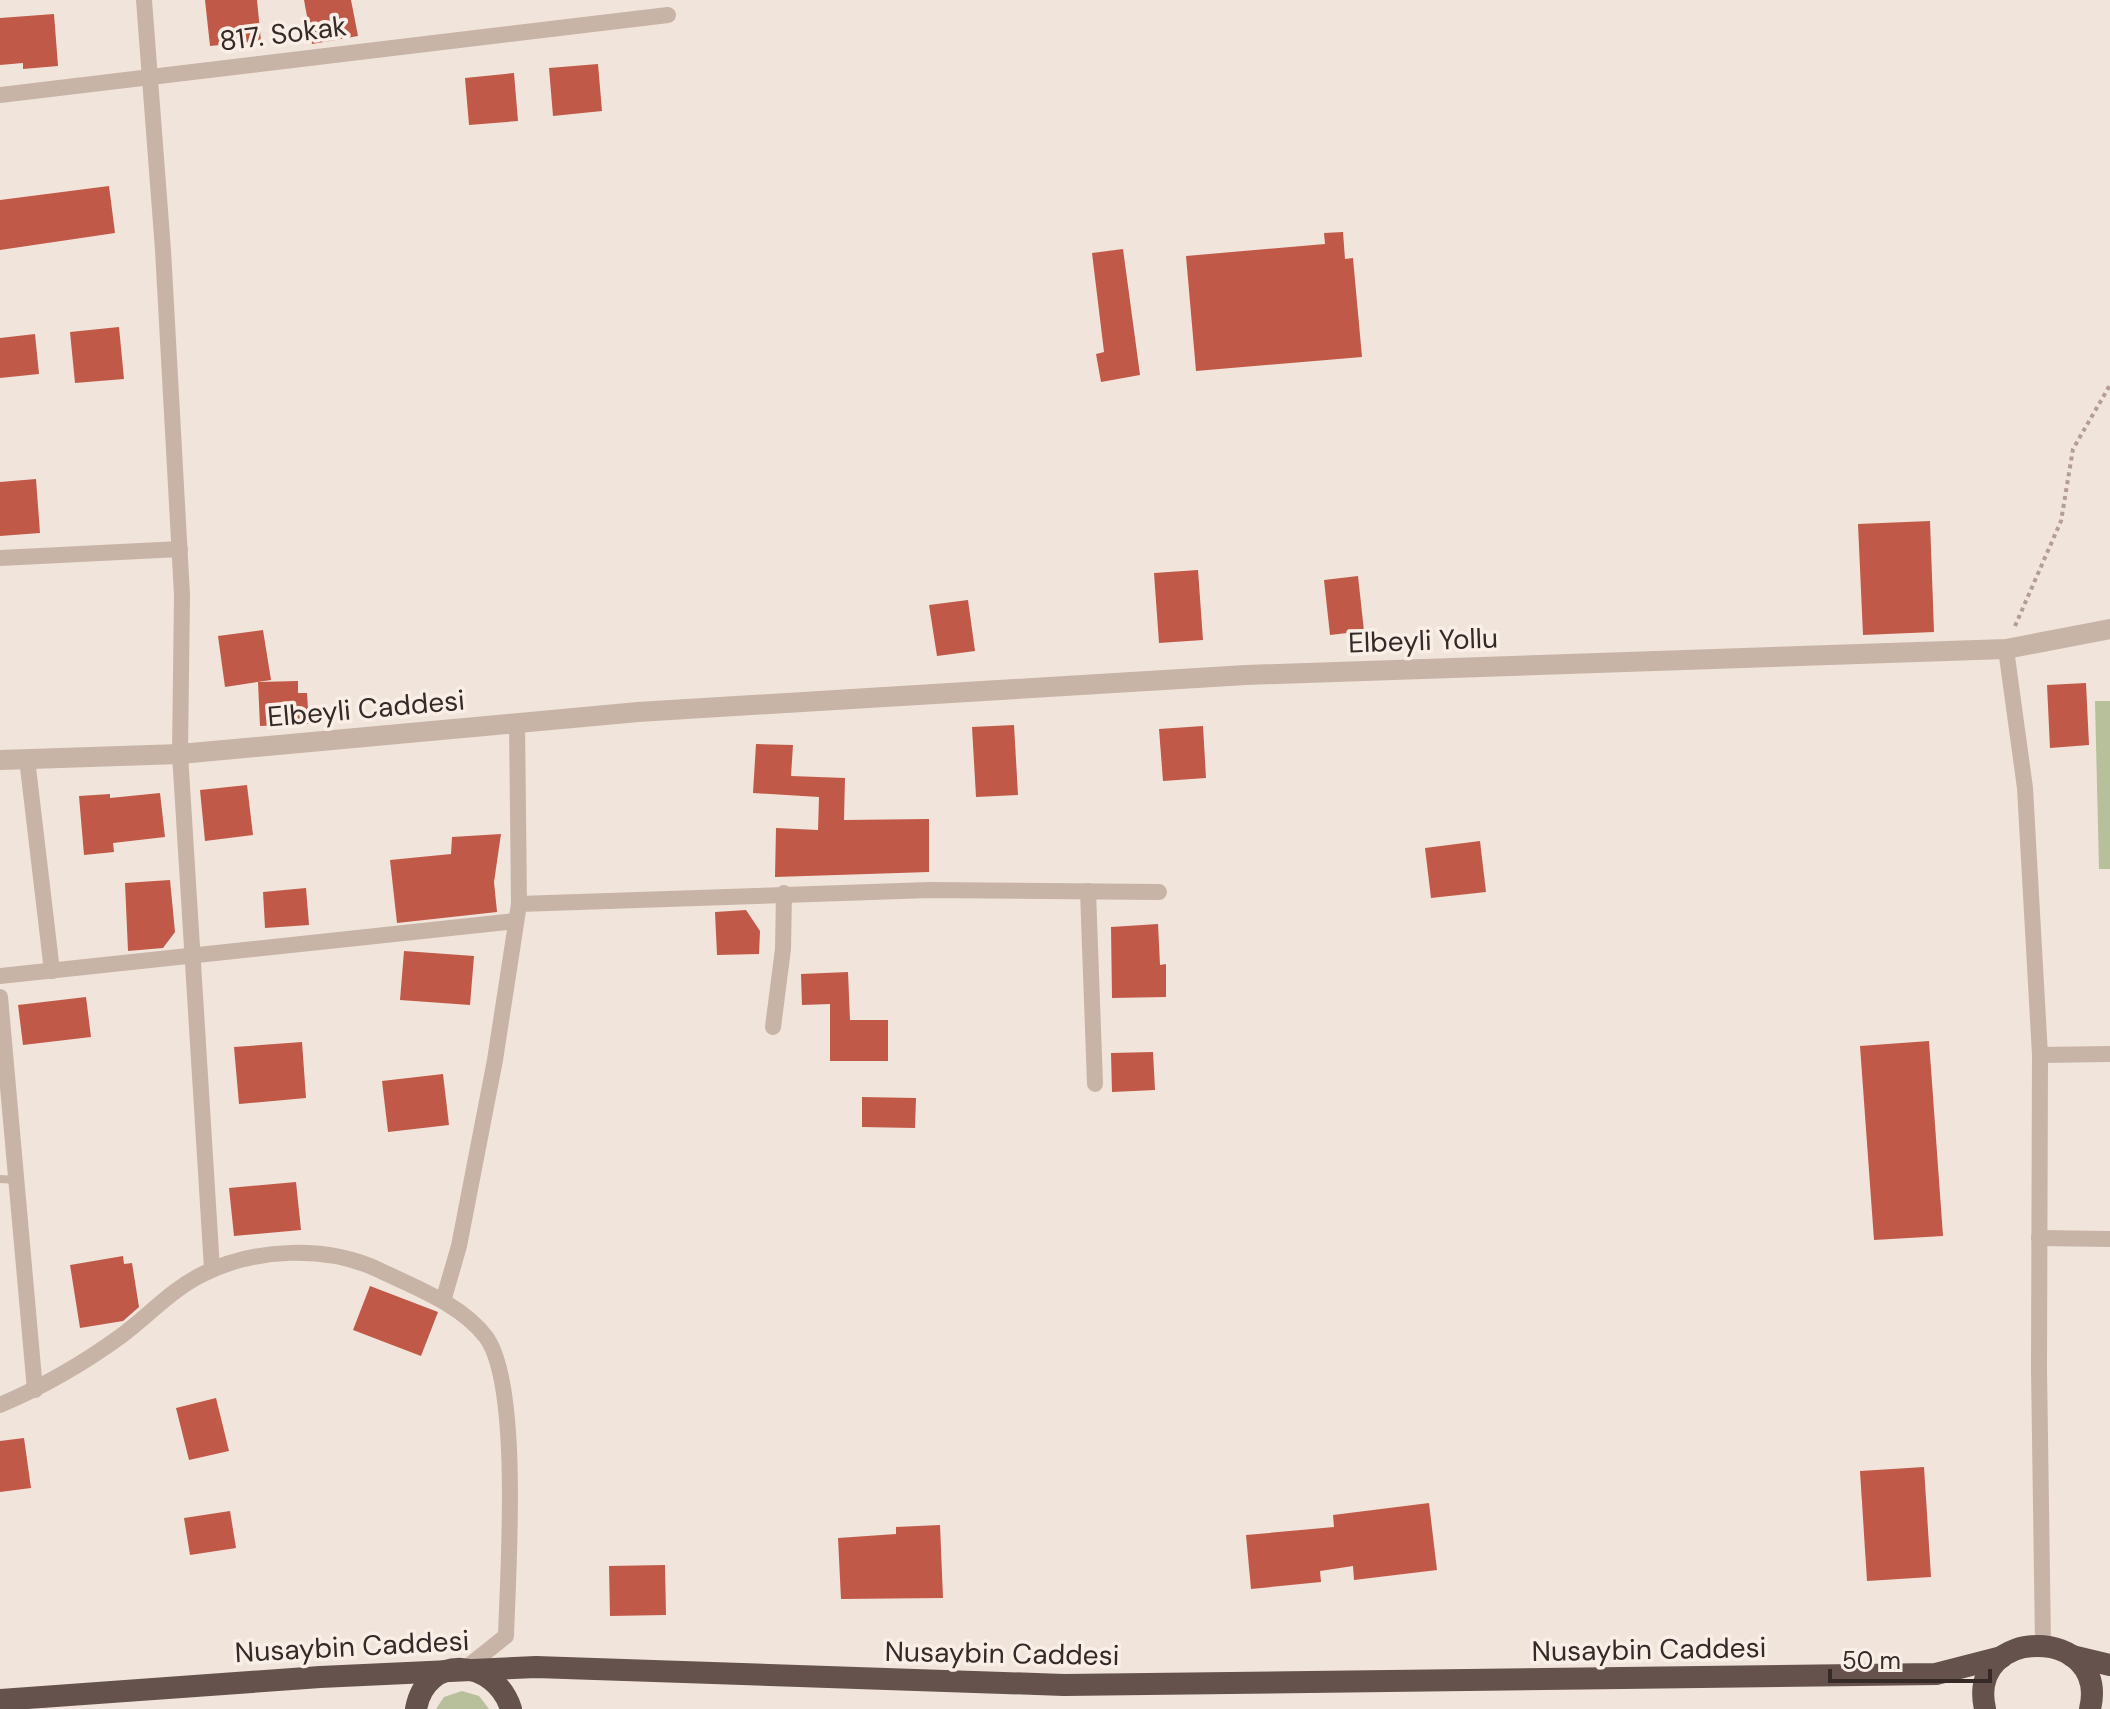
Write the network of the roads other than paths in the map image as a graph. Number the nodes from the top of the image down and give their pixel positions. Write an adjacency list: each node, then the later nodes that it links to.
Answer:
1 (144, 0): 3 (street)
2 (668, 15): 3 (street, 817. Sokak)
3 (150, 75): 4 (street, 817. Sokak); 5 (street)
4 (0, 95)
5 (180, 549): 6 (street); 11 (street)
6 (0, 558)
7 (2110, 629): 8 (street, Elbeyli Yollu)
8 (2006, 649): 9 (street, Elbeyli Yollu); 25 (street)
9 (737, 708): 10 (street, Elbeyli Caddesi)
10 (517, 722): 11 (street, Elbeyli Caddesi); 17 (street)
11 (180, 754): 12 (street, Elbeyli Caddesi); 19 (street)
12 (27, 759): 13 (street, Elbeyli Caddesi); 20 (street)
13 (0, 760)
14 (1088, 891): 15 (street); 16 (street); 26 (street)
15 (1159, 892)
16 (784, 893): 17 (street); 23 (street)
17 (519, 904): 18 (street)
18 (516, 921): 19 (street); 32 (street)
19 (193, 958): 20 (street); 31 (street)
20 (52, 971): 21 (street)
21 (0, 976)
22 (0, 1006): 28 (street)
23 (773, 1027)
24 (2110, 1054): 25 (street)
25 (2040, 1055): 29 (street)
26 (1095, 1084)
27 (0, 1179): 28 (lane)
28 (18, 1180): 33 (street)
29 (2039, 1238): 30 (street); 35 (street)
30 (2110, 1239)
31 (212, 1269): 32 (street); 33 (street)
32 (443, 1301): 39 (street)
33 (35, 1390): 34 (street)
34 (0, 1405)
35 (2043, 1644): 36 (highway); 37 (highway, Nusaybin Caddesi)
36 (2072, 1656): 38 (highway); 44 (highway)
37 (2002, 1657): 39 (highway, Nusaybin Caddesi); 43 (highway)
38 (2110, 1665)
39 (466, 1668): 40 (highway, Nusaybin Caddesi); 41 (highway); 42 (highway)
40 (0, 1700)
41 (416, 1709)
42 (511, 1709)
43 (1985, 1709)
44 (2090, 1709)

